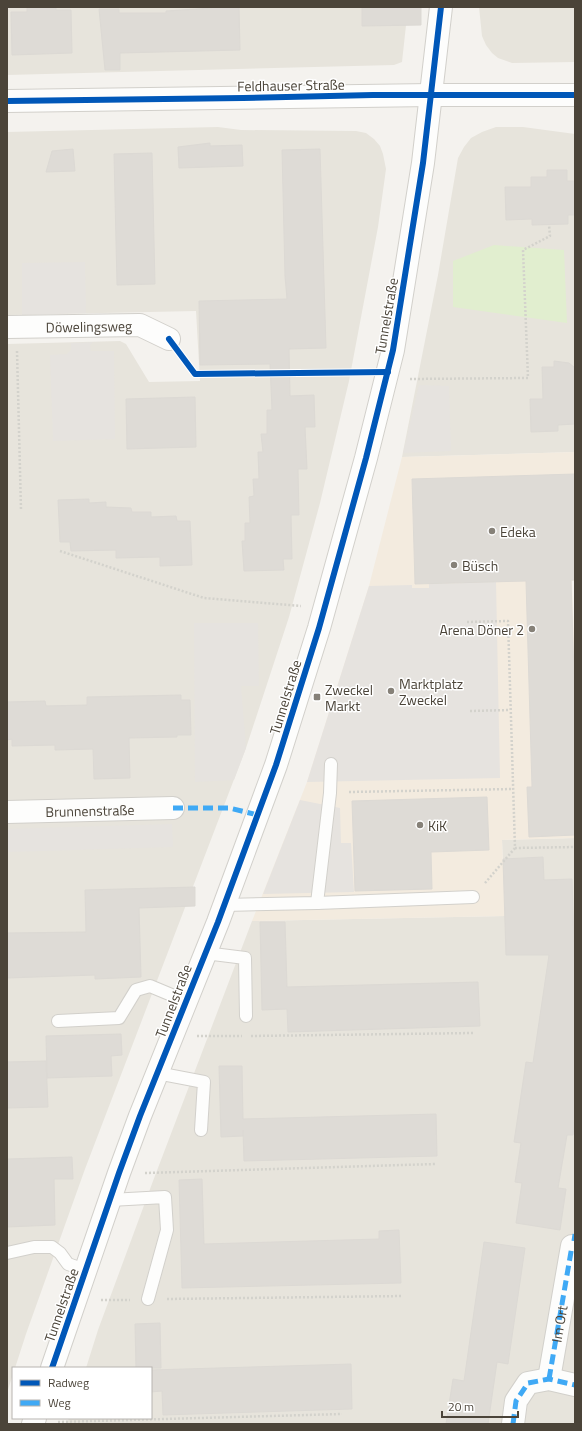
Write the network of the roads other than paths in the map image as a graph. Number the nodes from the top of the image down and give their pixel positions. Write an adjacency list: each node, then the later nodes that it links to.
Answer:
1 (440, 7): 3 (street, Tunnelstraße)
2 (575, 94): 3 (street, Feldhauser Straße)
3 (431, 95): 4 (street, Feldhauser Straße); 12 (street, Tunnelstraße)
4 (7, 101)
5 (12, 326): 6 (street, Döwelingsweg)
6 (169, 339)
7 (331, 764): 11 (lane)
8 (173, 808): 9 (street, Brunnenstraße)
9 (7, 812)
10 (473, 897): 11 (lane)
11 (317, 903): 12 (lane)
12 (224, 905): 13 (street, Tunnelstraße)
13 (205, 953): 14 (street, Tunnelstraße); 15 (lane)
14 (186, 1001): 16 (lane); 17 (street, Tunnelstraße)
15 (246, 1016)
16 (58, 1021)
17 (158, 1073): 18 (lane); 19 (street, Tunnelstraße)
18 (201, 1130)
19 (110, 1200): 22 (street, Tunnelstraße); 23 (lane)
20 (572, 1246): 25 (street, Im Ort)
21 (7, 1252): 22 (lane)
22 (85, 1270): 24 (street, Tunnelstraße)
23 (148, 1300)
24 (52, 1367)
25 (550, 1378): 26 (street); 27 (street)
26 (575, 1385)
27 (513, 1424)

